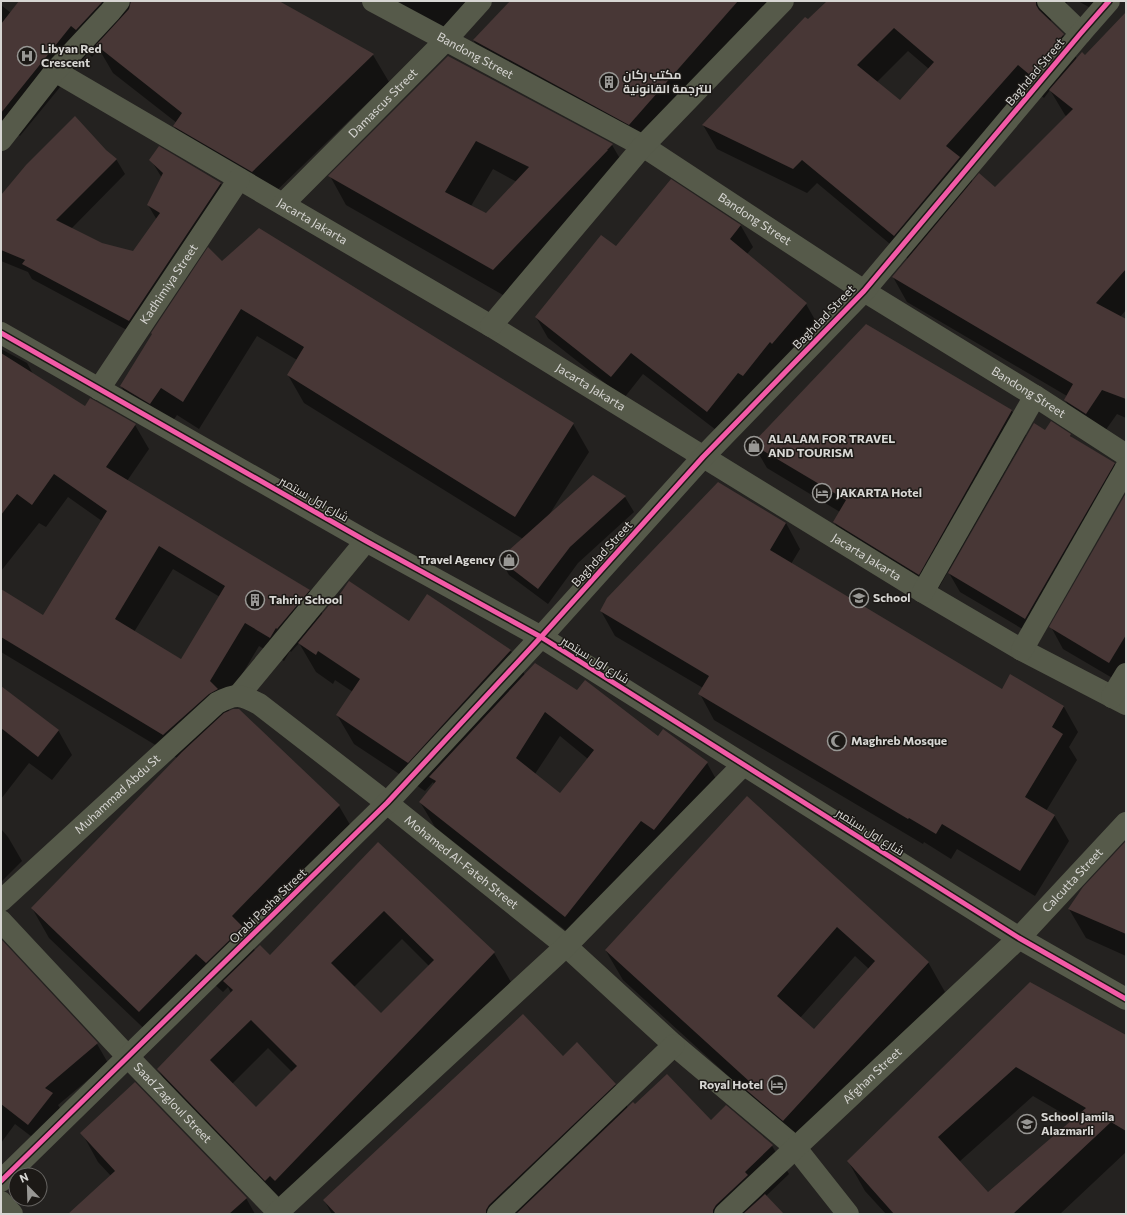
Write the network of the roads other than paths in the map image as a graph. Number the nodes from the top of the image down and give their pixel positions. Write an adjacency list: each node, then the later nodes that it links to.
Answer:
1 (119, 1): 9 (street)
2 (373, 1): 8 (street, Bandong Street)
3 (481, 1): 8 (street, Damascus Street)
4 (783, 1): 11 (street)
5 (1048, 1): 7 (street)
6 (1109, 1): 7 (street, Baghdad Street)
7 (1081, 33): 14 (street, Baghdad Street)
8 (445, 41): 11 (street, Bandong Street); 13 (street, Damascus Street)
9 (55, 71): 10 (street); 12 (street, Jacarta Jakarta)
10 (1, 140)
11 (643, 146): 14 (street, Bandong Street); 15 (street)
12 (239, 179): 13 (street, Jacarta Jakarta); 17 (street, Kadhimiya Street)
13 (282, 204): 15 (street, Jacarta Jakarta)
14 (864, 291): 18 (street, Bandong Street); 20 (street, Baghdad Street)
15 (491, 326): 20 (street, Jacarta Jakarta)
16 (1, 333): 17 (street, شارع اول سبتمبر)
17 (99, 389): 22 (street, شارع اول سبتمبر)
18 (1036, 396): 19 (street, Bandong Street); 23 (street)
19 (1126, 455)
20 (703, 457): 23 (street, Jacarta Jakarta); 24 (street, Baghdad Street)
21 (1126, 468): 25 (street)
22 (366, 540): 24 (street, شارع اول سبتمبر); 27 (street)
23 (923, 592): 25 (street, Jacarta Jakarta)
24 (541, 637): 29 (street, شارع اول سبتمبر); 30 (street, Orabi Pasha Street)
25 (1022, 650): 28 (street, Jacarta Jakarta)
26 (1126, 674): 28 (street)
27 (238, 696): 30 (street, Mohamed Al-Fateh Street); 32 (street, Muhammad Abdu St)
28 (1119, 701)
29 (743, 765): 34 (street, شارع اول سبتمبر); 35 (street)
30 (387, 803): 35 (street, Mohamed Al-Fateh Street); 38 (street, Orabi Pasha Street)
31 (1126, 823): 34 (street, Calcutta Street)
32 (1, 901)
33 (1, 921): 38 (street, Saad Zagloul Street)
34 (1019, 938): 36 (street, شارع اول سبتمبر); 39 (street, Afghan Street)
35 (566, 946): 37 (street, Mohamed Al-Fateh Street); 42 (street)
36 (1126, 999)
37 (674, 1045): 39 (street, Mohamed Al-Fateh Street); 44 (street)
38 (128, 1057): 40 (street, Orabi Pasha Street); 42 (street, Saad Zagloul Street)
39 (795, 1147): 45 (street, Afghan Street); 46 (street, Mohamed Al-Fateh Street)
40 (1, 1181)
41 (1, 1202): 43 (street)
42 (278, 1213)
43 (12, 1214)
44 (498, 1214)
45 (725, 1214)
46 (848, 1214)

